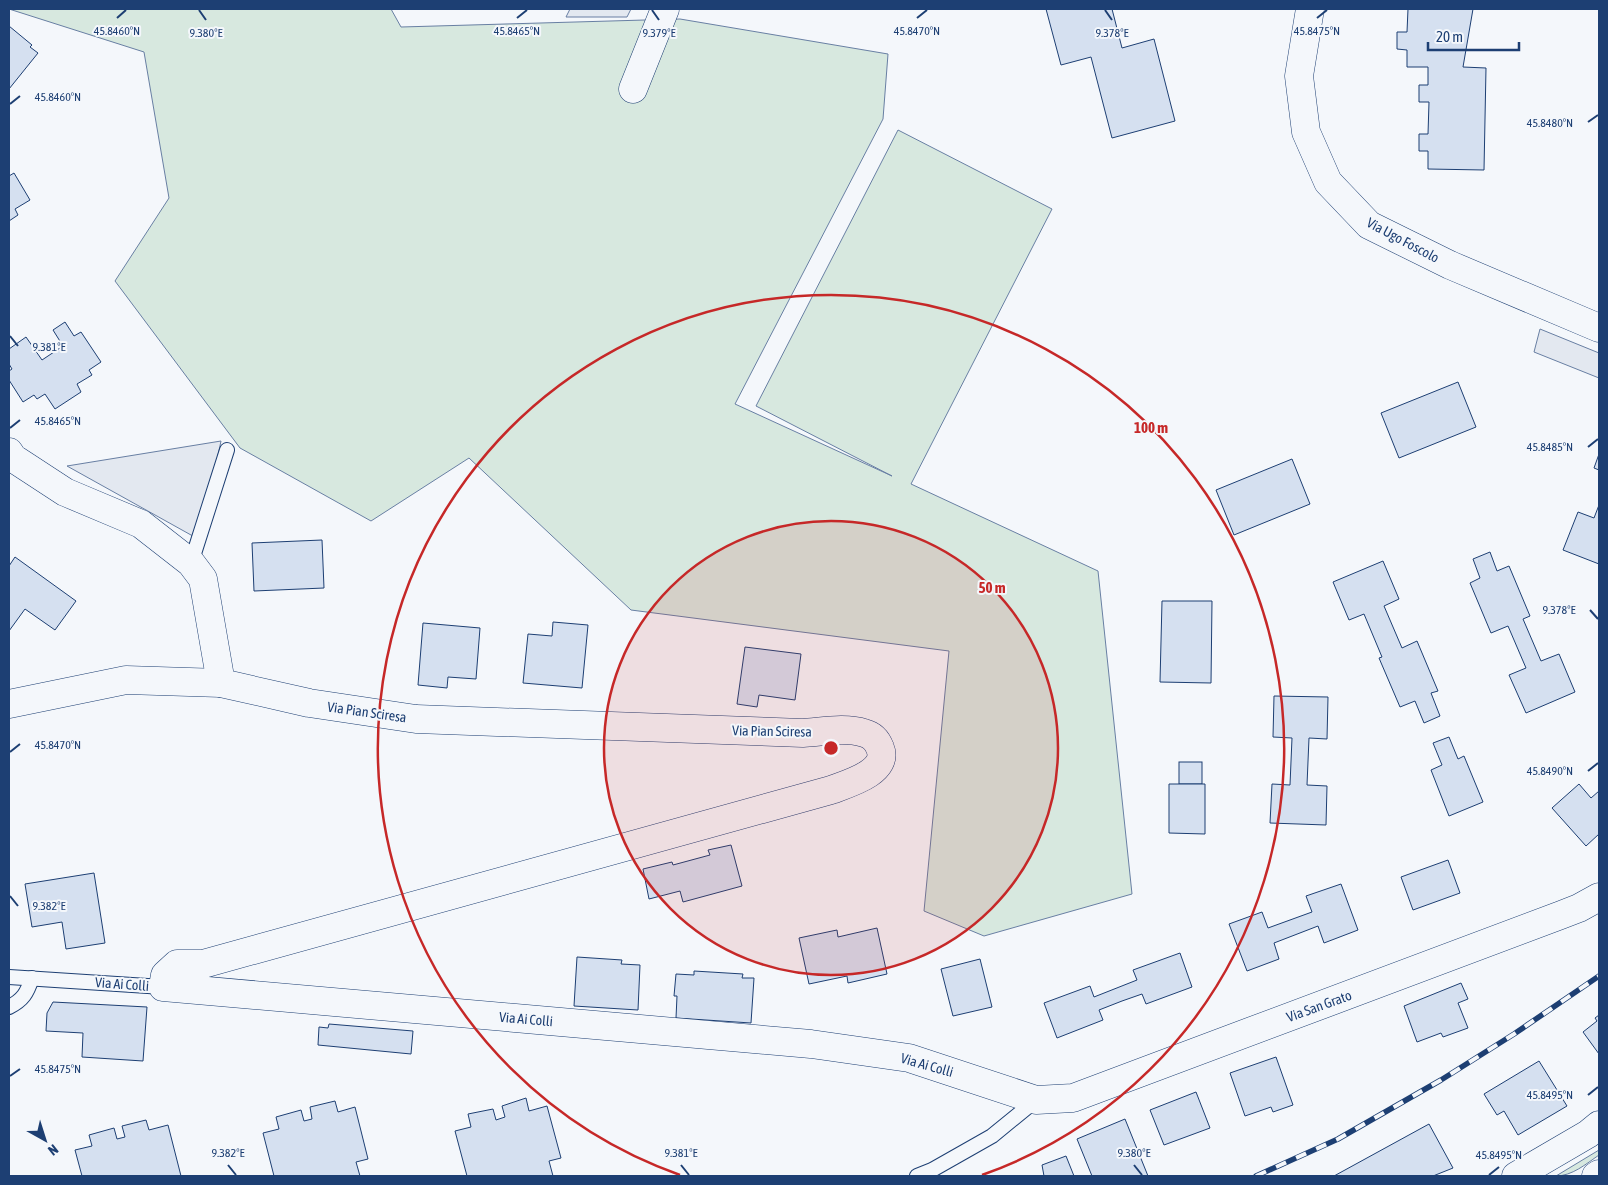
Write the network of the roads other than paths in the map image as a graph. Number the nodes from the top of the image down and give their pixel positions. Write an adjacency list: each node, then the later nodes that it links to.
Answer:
1 (665, 9): 3 (street)
2 (1310, 9): 4 (street, Via Ugo Foscolo)
3 (633, 89)
4 (1599, 328)
5 (227, 450): 7 (lane)
6 (9, 452): 7 (street)
7 (191, 563): 8 (street)
8 (221, 683): 9 (street); 13 (street, Via Pian Sciresa)
9 (9, 704)
10 (1599, 897): 15 (street, Via San Grato)
11 (9, 977): 12 (lane, Via Ai Colli)
12 (32, 978): 13 (lane, Via Ai Colli); 14 (lane)
13 (163, 987): 15 (street, Via Ai Colli)
14 (9, 1007)
15 (1036, 1100): 18 (lane)
16 (1599, 1125): 19 (street)
17 (1599, 1174): 20 (street)
18 (917, 1176)
19 (1516, 1176)
20 (1596, 1176)

